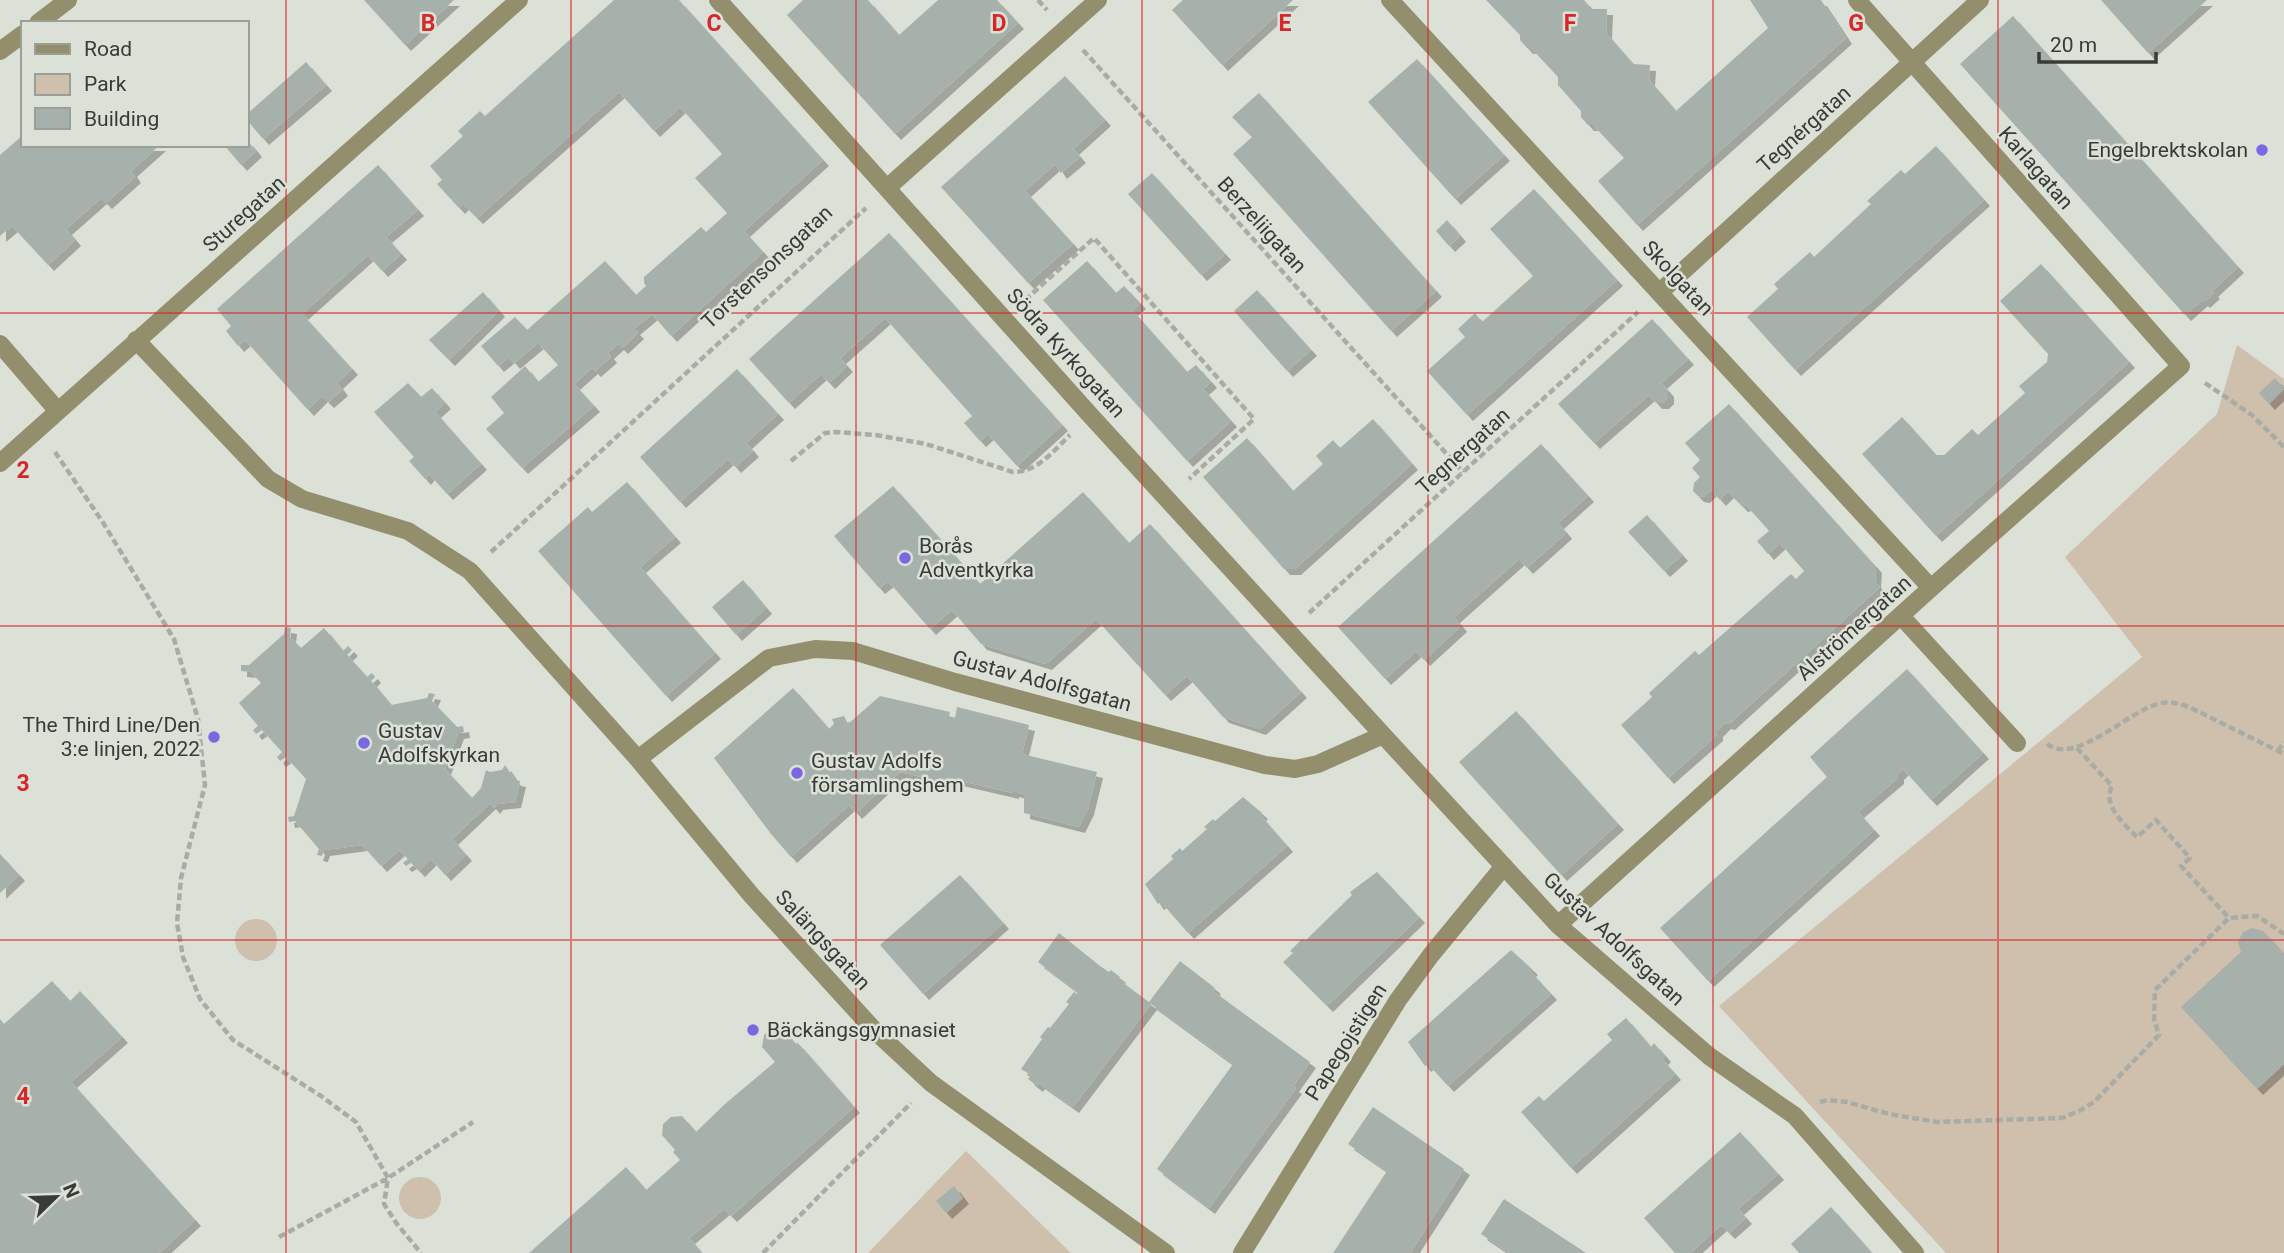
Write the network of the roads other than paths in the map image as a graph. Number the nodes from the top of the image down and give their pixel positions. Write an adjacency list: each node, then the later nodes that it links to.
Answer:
1 (68, 0): 8 (street)
2 (519, 0): 14 (street, Sturegatan)
3 (718, 0): 12 (street, Södra Kyrkogatan)
4 (1098, 0): 12 (street)
5 (1390, 0): 13 (street, Skolgatan)
6 (1857, 0): 11 (street, Karlagatan)
7 (1980, 0): 11 (street, Tegnérgatan)
8 (41, 21)
9 (21, 35): 10 (street)
10 (0, 51)
11 (1912, 62): 13 (street, Tegnérgatan); 16 (street, Karlagatan)
12 (887, 188): 21 (street, Södra Kyrkogatan)
13 (1660, 292): 19 (street, Skolgatan)
14 (136, 340): 17 (street, Sturegatan); 23 (street)
15 (0, 344): 17 (street)
16 (2181, 366): 19 (street, Alströmergatan)
17 (57, 410): 18 (street, Sturegatan)
18 (0, 463)
19 (1931, 588): 20 (street, Alströmergatan)
20 (1901, 616): 22 (street); 25 (street, Alströmergatan)
21 (1383, 735): 23 (street, Gustav Adolfsgatan); 24 (street, Gustav Adolfsgatan)
22 (2017, 743)
23 (638, 759): 26 (street, Salängsgatan)
24 (1504, 866): 25 (street, Gustav Adolfsgatan); 27 (street, Papegojstigen)
25 (1559, 925): 28 (street, Gustav Adolfsgatan)
26 (1166, 1253)
27 (1242, 1253)
28 (1915, 1253)

